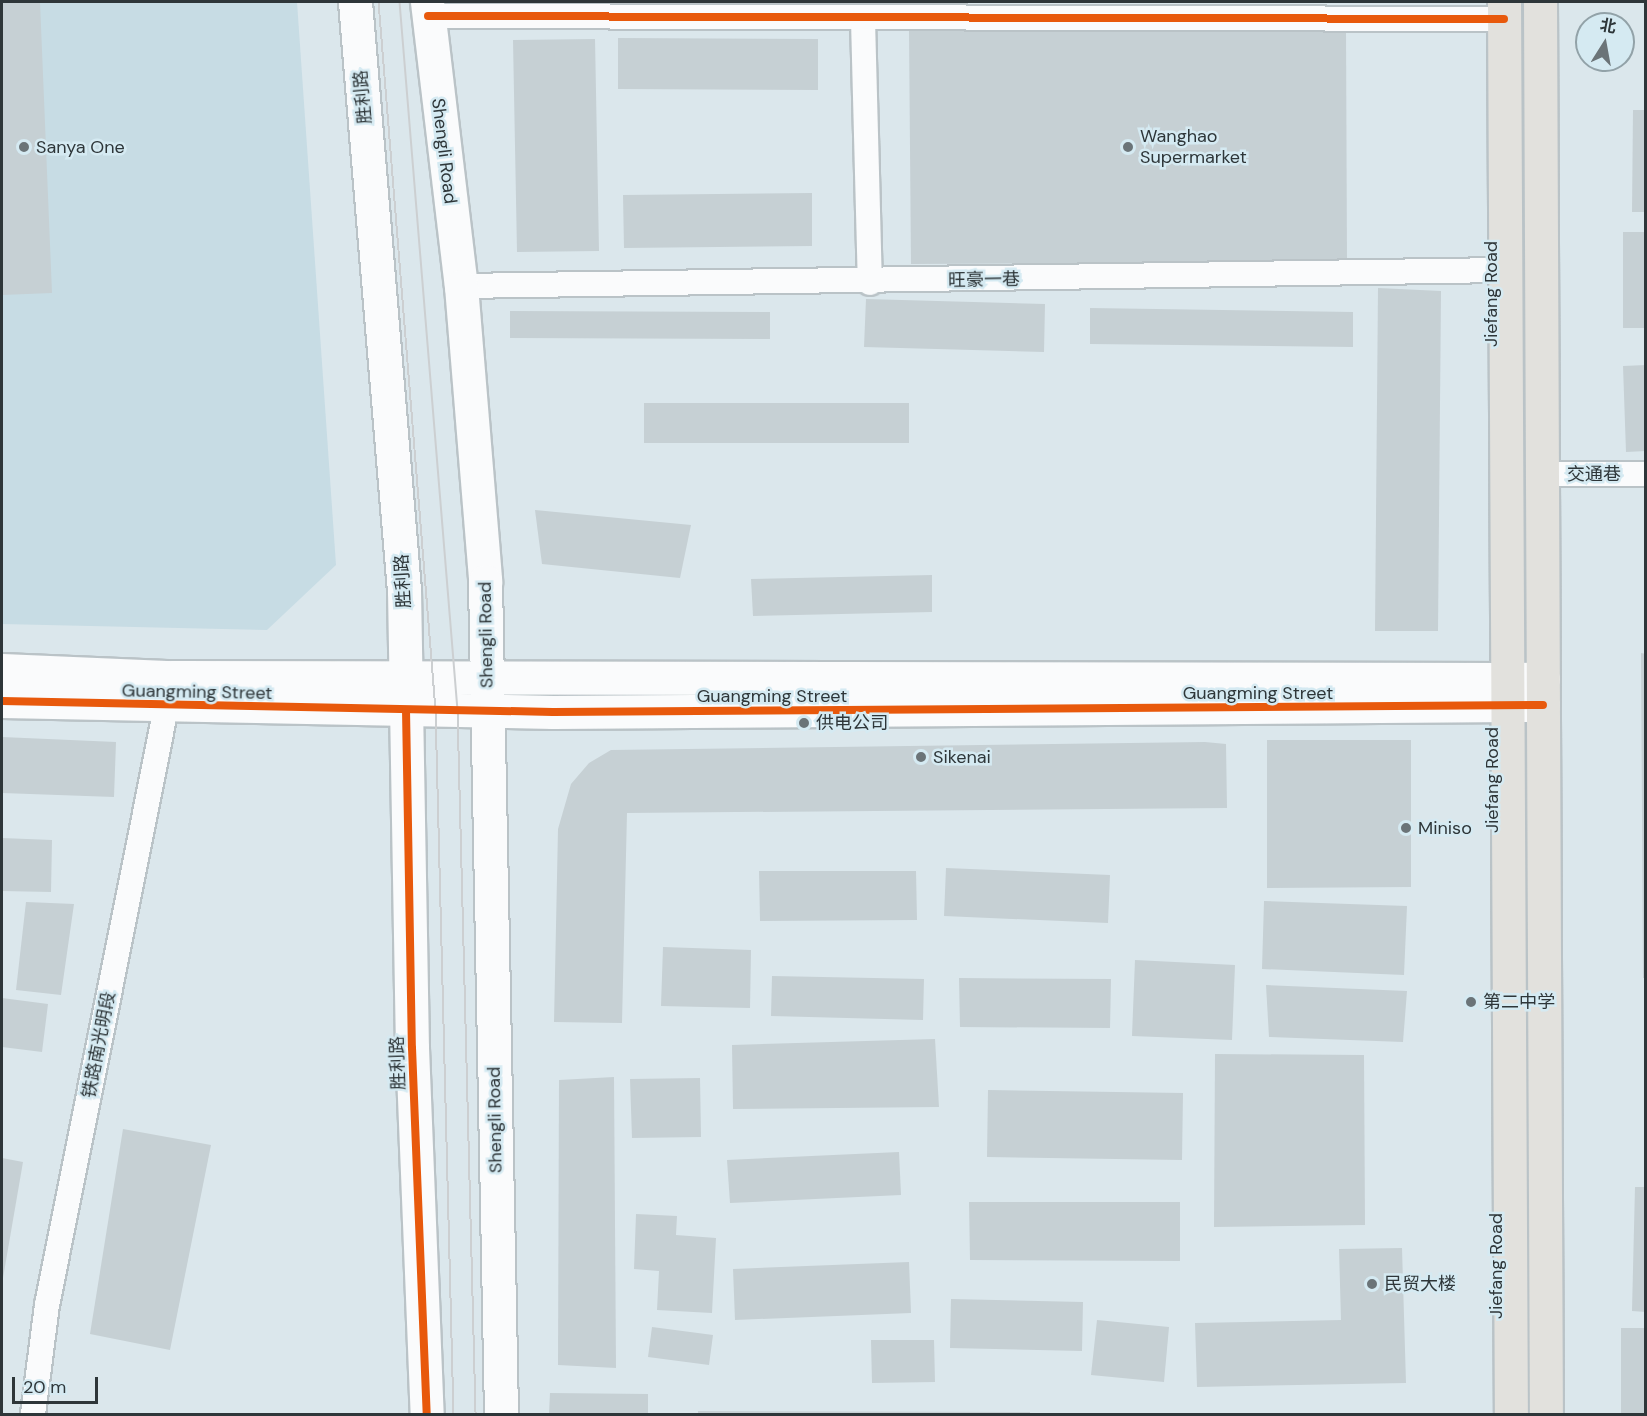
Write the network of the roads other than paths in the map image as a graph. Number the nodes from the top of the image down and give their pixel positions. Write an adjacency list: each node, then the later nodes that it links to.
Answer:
1 (355, 2): 12 (main road, 胜利路)
2 (1540, 2): 9 (main road)
3 (427, 9): 5 (street); 8 (main road, Shengli Road)
4 (1504, 10): 5 (street); 6 (main road, Jiefang Road)
5 (863, 20): 7 (street)
6 (1506, 270): 7 (street, 旺豪一巷); 16 (main road, Jiefang Road)
7 (870, 283): 8 (street, 旺豪一巷)
8 (461, 286): 13 (main road, Shengli Road)
9 (1542, 474): 10 (street, 交通巷); 15 (main road)
10 (1646, 474)
11 (2, 670): 14 (main road, Guangming Street)
12 (406, 676): 13 (main road, Guangming Street); 14 (main road, Guangming Street); 18 (main road, 胜利路)
13 (488, 677): 16 (main road, Guangming Street); 19 (main road, Shengli Road)
14 (169, 692): 17 (main road, Guangming Street); 18 (main road, Guangming Street); 20 (street, 铁路南光明段)
15 (1544, 692): 16 (main road, Guangming Street); 24 (main road)
16 (1507, 693): 19 (main road, Guangming Street); 23 (main road, Jiefang Road)
17 (2, 701)
18 (406, 710): 19 (main road, Guangming Street); 21 (main road, 胜利路)
19 (488, 711): 22 (main road, Shengli Road)
20 (33, 1414)
21 (428, 1414)
22 (501, 1414)
23 (1511, 1414)
24 (1546, 1414)

